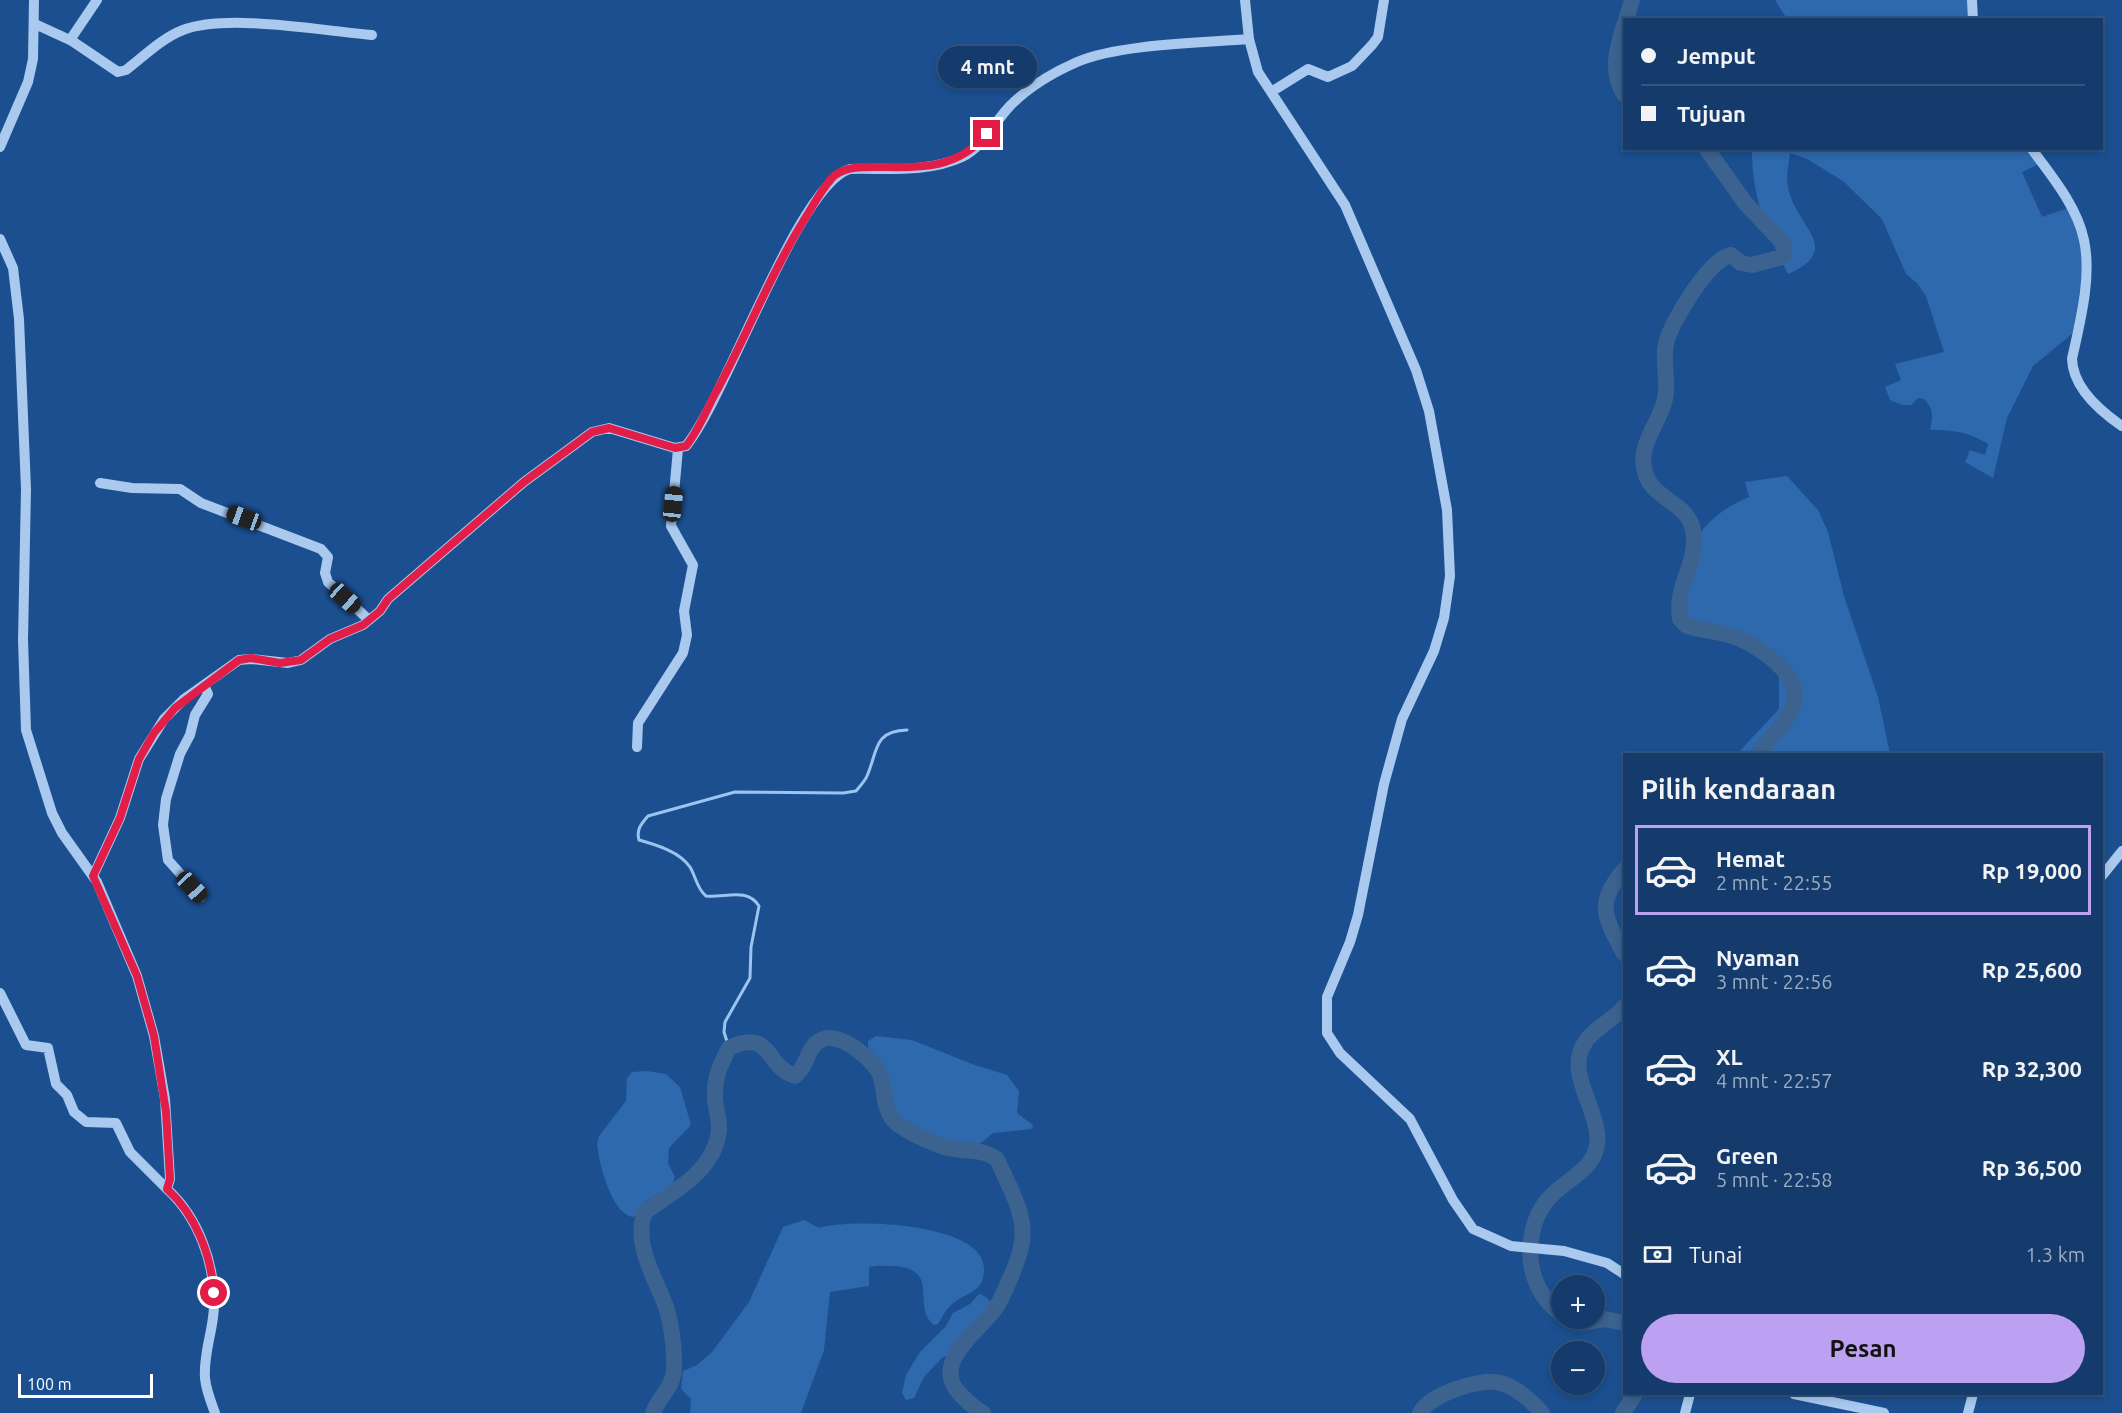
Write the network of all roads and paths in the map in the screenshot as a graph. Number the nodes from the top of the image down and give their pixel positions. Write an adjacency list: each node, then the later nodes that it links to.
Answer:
1 (34, 0): 7 (street)
2 (97, 0): 10 (street)
3 (1245, 0): 9 (street)
4 (1384, 0): 11 (street)
5 (1972, 0): 6 (street)
6 (1972, 18)
7 (36, 24): 10 (street); 12 (street)
8 (372, 35): 10 (street)
9 (1249, 39): 11 (street); 16 (street)
10 (70, 40)
11 (1271, 92): 27 (street)
12 (0, 147)
13 (2032, 150): 15 (street)
14 (0, 239): 23 (street)
15 (2121, 424)
16 (678, 449): 18 (street); 20 (street)
17 (100, 483): 18 (street)
18 (369, 620): 19 (street)
19 (204, 685): 23 (street); 24 (street)
20 (637, 747)
21 (2122, 851): 22 (street)
22 (2103, 875)
23 (93, 876): 26 (street)
24 (201, 897)
25 (0, 993): 26 (street)
26 (167, 1189): 31 (street)
27 (1623, 1273)
28 (1690, 1395): 32 (street)
29 (1799, 1395): 33 (street)
30 (1973, 1395): 34 (street)
31 (215, 1413)
32 (1685, 1413)
33 (1884, 1413)
34 (1968, 1413)

